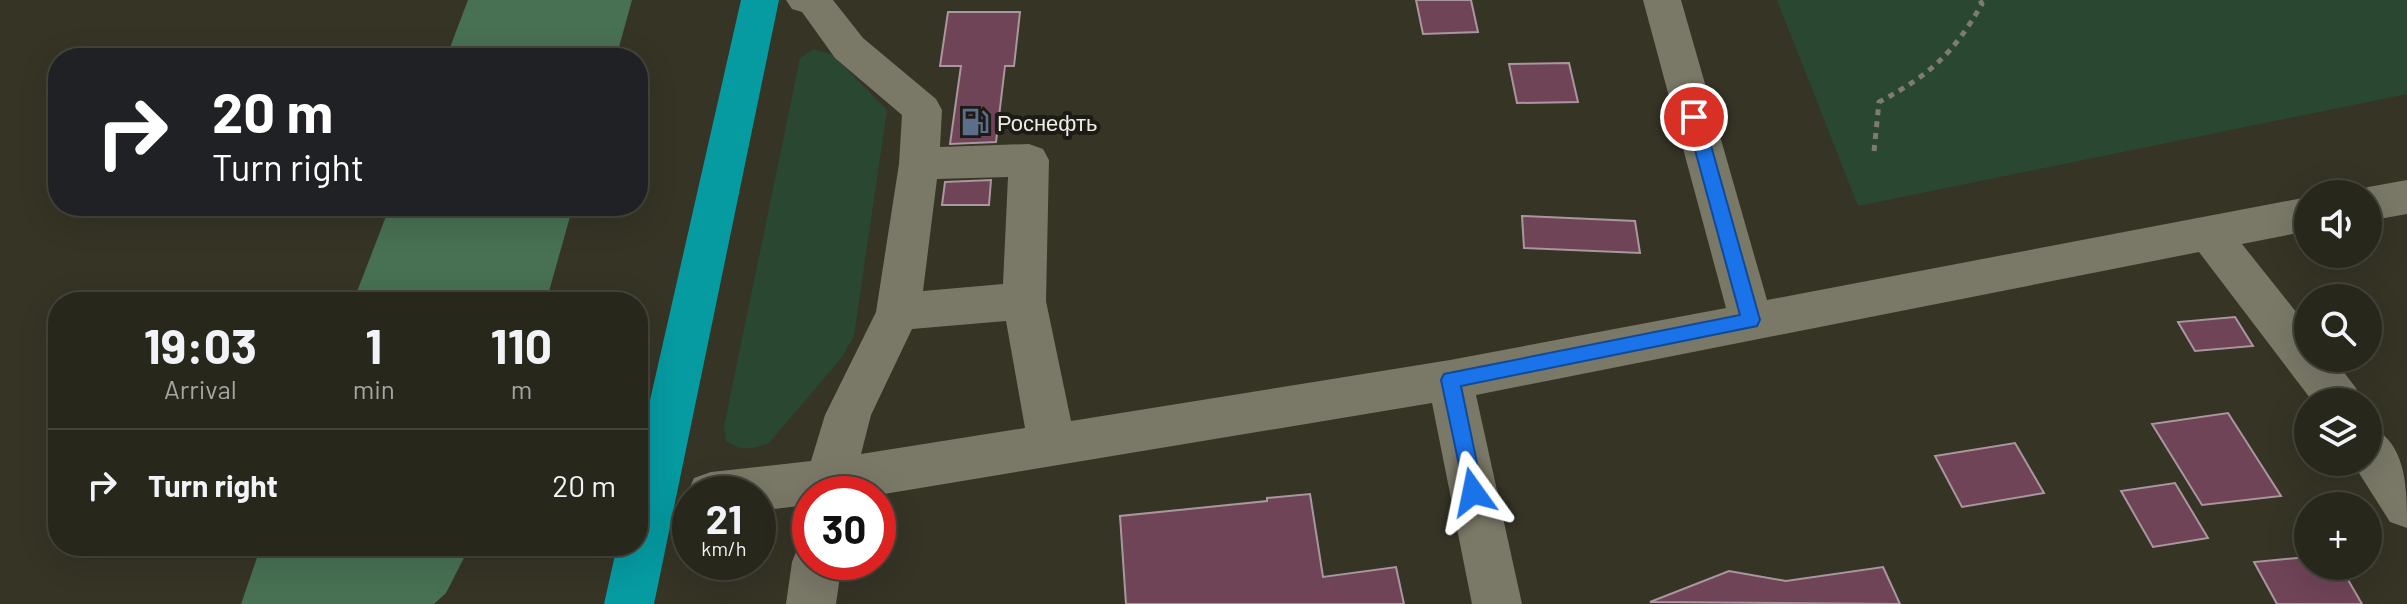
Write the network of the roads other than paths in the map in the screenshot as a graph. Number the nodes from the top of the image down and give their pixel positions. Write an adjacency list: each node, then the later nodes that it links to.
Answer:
1 (760, 0): 18 (highway)
2 (805, 0): 4 (street)
3 (1662, 0): 11 (street)
4 (919, 164): 9 (street); 10 (street)
5 (2407, 197): 6 (street)
6 (2382, 201)
7 (2294, 217): 8 (street)
8 (2208, 233): 11 (street); 13 (street)
9 (1024, 301): 10 (street); 14 (street)
10 (898, 312): 16 (street)
11 (1751, 320): 12 (street)
12 (1450, 380): 14 (street); 25 (street)
13 (2329, 388)
14 (1052, 445): 17 (street)
15 (2382, 468): 19 (street)
16 (830, 476)
17 (890, 476)
18 (670, 498): 20 (highway)
19 (2407, 506)
20 (648, 555)
21 (648, 556): 23 (highway)
22 (814, 580): 24 (street)
23 (629, 604)
24 (811, 604)
25 (1497, 604)

